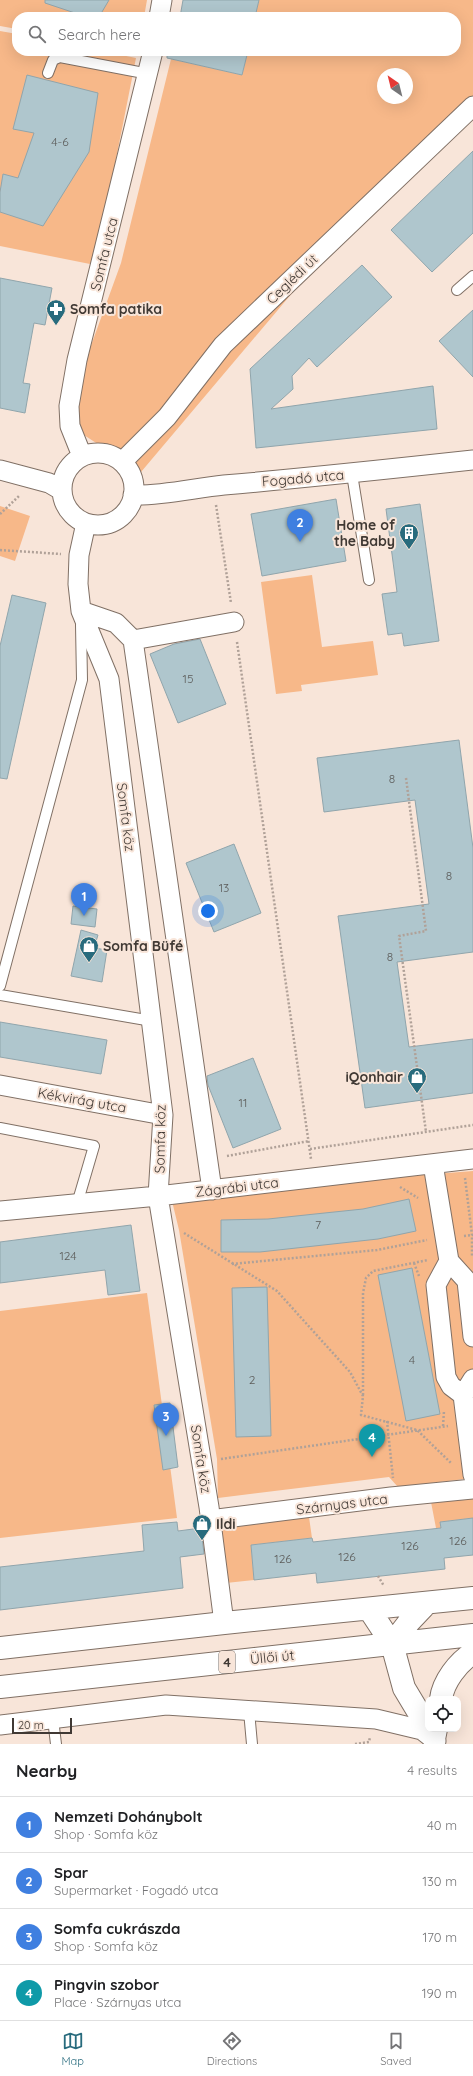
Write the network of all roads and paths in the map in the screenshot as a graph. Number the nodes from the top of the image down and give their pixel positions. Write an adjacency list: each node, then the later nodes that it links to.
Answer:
1 (162, 0): 2 (street)
2 (160, 12)
3 (152, 56): 5 (street, Somfa utca)
4 (48, 73): 5 (lane)
5 (149, 74): 9 (street, Somfa utca)
6 (473, 106): 11 (street, Ceglédi út)
7 (473, 276): 8 (lane)
8 (458, 290)
9 (82, 456): 11 (street); 16 (street)
10 (473, 460): 13 (street, Fogadó utca)
11 (122, 462): 17 (street)
12 (0, 470): 14 (street)
13 (352, 474): 15 (street, Fogadó utca); 22 (lane)
14 (26, 478): 16 (street); 18 (path)
15 (214, 486): 17 (street, Fogadó utca); 24 (path)
16 (61, 490): 19 (street)
17 (133, 495): 19 (street)
18 (0, 514)
19 (86, 523): 21 (street, Somfa köz)
20 (0, 550): 21 (path)
21 (79, 555): 23 (street, Somfa köz)
22 (369, 580)
23 (81, 611): 25 (street); 27 (lane); 29 (street, Somfa köz)
24 (234, 622): 25 (street); 35 (path)
25 (133, 640): 37 (street)
26 (406, 778): 34 (path)
27 (0, 986)
28 (0, 995): 29 (lane)
29 (152, 1021): 31 (street, Somfa köz)
30 (0, 1085): 31 (street, Kékvirág utca)
31 (163, 1115): 42 (street, Somfa köz)
32 (473, 1125): 34 (path)
33 (0, 1128): 43 (lane)
34 (426, 1132): 36 (path)
35 (309, 1142): 36 (path); 37 (path)
36 (310, 1149): 40 (path)
37 (208, 1160): 41 (street)
38 (433, 1164): 39 (street, Zágrábi utca); 40 (street, Zágrábi utca); 46 (street)
39 (469, 1166): 47 (path)
40 (314, 1178): 41 (street, Zágrábi utca)
41 (212, 1190): 42 (street, Zágrábi utca)
42 (158, 1196): 43 (street, Zágrábi utca); 45 (street, Somfa köz)
43 (77, 1204): 44 (street, Zágrábi utca)
44 (0, 1211)
45 (162, 1218): 49 (path); 61 (street, Somfa köz)
46 (448, 1251): 48 (path); 49 (path); 51 (street); 53 (street)
47 (473, 1259)
48 (414, 1263): 50 (path); 54 (path)
49 (232, 1264): 54 (path)
50 (419, 1277)
51 (473, 1337)
52 (473, 1379): 53 (street)
53 (463, 1395): 57 (street)
54 (363, 1396): 56 (path)
55 (444, 1410): 58 (path)
56 (387, 1421): 59 (path); 60 (path)
57 (466, 1424): 58 (path); 62 (street)
58 (443, 1426): 59 (path)
59 (417, 1430): 60 (path); 62 (path)
60 (388, 1434): 61 (path); 64 (path)
61 (201, 1460): 65 (street, Somfa köz)
62 (465, 1471)
63 (473, 1489): 64 (street, Szárnyas utca)
64 (396, 1497): 65 (street, Szárnyas utca)
65 (210, 1520): 71 (street, Somfa köz)
66 (378, 1576): 67 (path)
67 (384, 1586)
68 (473, 1598): 69 (main road)
69 (427, 1603): 70 (main road); 73 (main road)
70 (369, 1609): 71 (main road); 73 (main road)
71 (224, 1623): 74 (main road)
72 (473, 1635): 73 (main road, Üllői út / 4)
73 (392, 1644): 76 (main road, Üllői út / 4); 81 (main road)
74 (0, 1648)
75 (473, 1653): 77 (main road)
76 (0, 1687)
77 (442, 1696)
78 (249, 1711): 79 (street); 81 (street); 83 (lane)
79 (52, 1719): 80 (street); 82 (lane)
80 (0, 1725)
81 (433, 1734)
82 (56, 1744)
83 (252, 1744)

